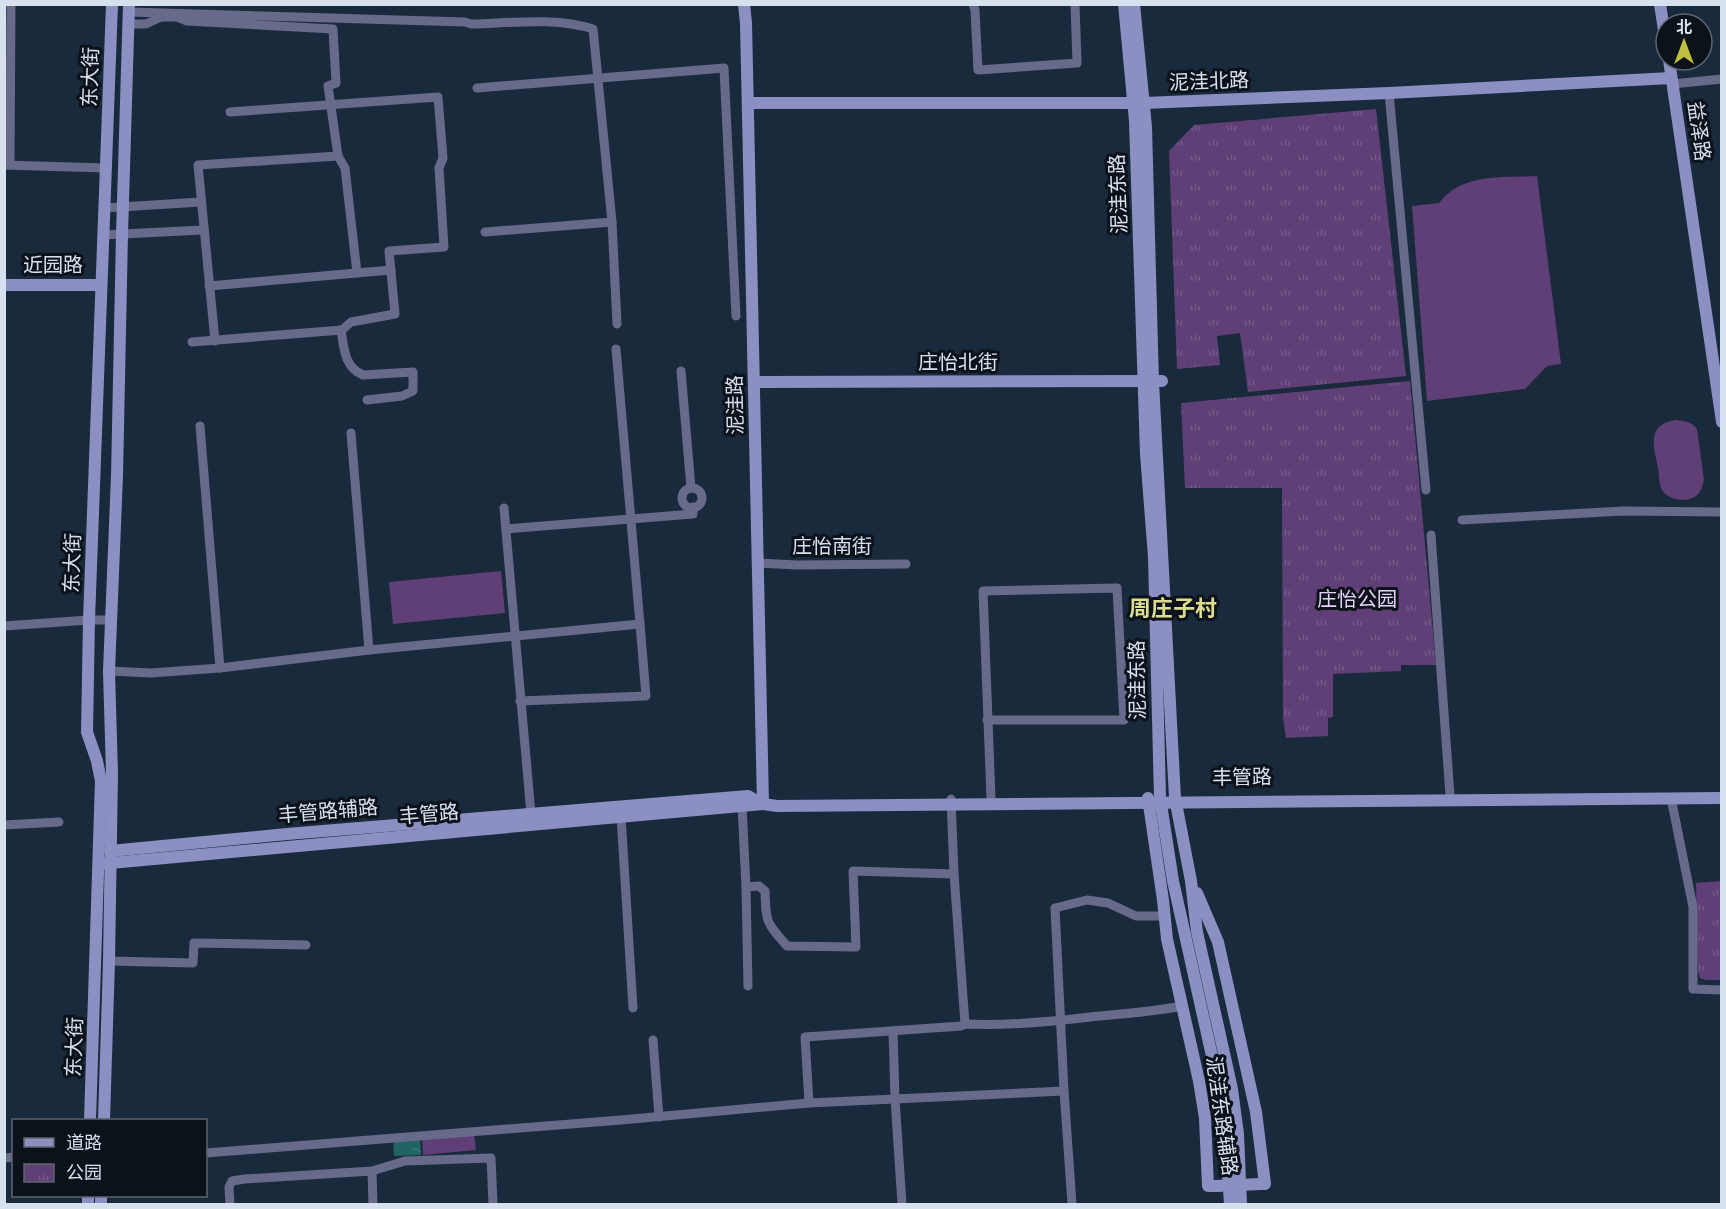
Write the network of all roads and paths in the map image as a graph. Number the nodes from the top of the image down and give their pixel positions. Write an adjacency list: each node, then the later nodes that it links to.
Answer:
1 (11, 4): 20 (street)
2 (112, 4): 21 (main road, 东大街)
3 (744, 4): 15 (main road, 泥洼路)
4 (1075, 4): 7 (street)
5 (1124, 4): 16 (main road, 泥洼东路)
6 (1134, 4): 16 (main road, 泥洼东路)
7 (974, 6)
8 (129, 13): 10 (street); 17 (street); 24 (main road, 东大街)
9 (1671, 72): 12 (main road, 益泽路)
10 (599, 78): 13 (street); 25 (street); 35 (street)
11 (1722, 79): 12 (street)
12 (1672, 81): 14 (main road, 泥洼北路); 45 (main road, 益泽路)
13 (477, 88)
14 (1389, 93): 16 (main road, 泥洼北路); 48 (street)
15 (748, 103): 16 (main road, 泥洼北路); 42 (main road, 泥洼路)
16 (1139, 103): 43 (main road, 泥洼东路)
17 (331, 105): 18 (street); 19 (street); 30 (street)
18 (230, 112)
19 (338, 156): 22 (street); 31 (street)
20 (7, 165): 21 (street)
21 (106, 168): 23 (main road, 东大街)
22 (201, 202): 24 (street); 26 (street)
23 (104, 208): 24 (street); 29 (main road, 东大街)
24 (122, 208): 28 (main road, 东大街)
25 (612, 222): 27 (street); 36 (street)
26 (204, 230): 28 (street); 34 (street)
27 (485, 232)
28 (122, 234): 29 (street); 58 (main road, 东大街)
29 (103, 235): 33 (main road, 东大街)
30 (391, 270): 31 (street); 37 (street)
31 (357, 273): 34 (street)
32 (4, 285): 33 (main road, 近园路)
33 (101, 285): 57 (main road, 东大街)
34 (209, 286): 38 (street)
35 (736, 316)
36 (617, 324)
37 (341, 330): 38 (street); 44 (street)
38 (215, 341): 39 (street)
39 (192, 342)
40 (616, 349): 51 (street)
41 (681, 371): 51 (street)
42 (754, 382): 43 (main road, 庄怡北街); 55 (main road, 泥洼路)
43 (1153, 382): 74 (main road, 泥洼东路); 75 (main road, 泥洼东路)
44 (367, 400)
45 (1722, 422)
46 (200, 426): 63 (street)
47 (351, 433): 62 (street)
48 (1426, 490)
49 (504, 508): 53 (street)
50 (1722, 512): 52 (street)
51 (630, 518): 53 (street); 59 (street)
52 (1462, 520)
53 (506, 529): 61 (street)
54 (1431, 535): 70 (street)
55 (758, 563): 56 (street, 庄怡南街); 78 (main road, 泥洼路)
56 (906, 564)
57 (89, 620): 58 (street); 60 (street); 68 (main road, 东大街)
58 (111, 620): 64 (main road, 东大街)
59 (640, 624): 61 (street); 65 (street)
60 (4, 626)
61 (515, 636): 62 (street); 65 (street)
62 (369, 651): 63 (street)
63 (220, 668): 64 (street)
64 (109, 671): 67 (main road, 东大街)
65 (520, 701): 80 (street)
66 (987, 720): 66 (street); 71 (street)
67 (111, 731): 68 (main road); 86 (main road, 东大街)
68 (88, 738): 86 (main road, 东大街)
69 (1722, 791): 70 (main road, 丰管路)
70 (1450, 795): 75 (main road, 丰管路)
71 (991, 798): 74 (main road, 丰管路); 76 (main road, 丰管路)
72 (1671, 798): 73 (main road, 丰管路); 75 (main road, 丰管路); 94 (street)
73 (1722, 798)
74 (1154, 800): 75 (main road, 丰管路); 76 (main road, 丰管路); 95 (main road, 泥洼东路辅路); 114 (main road, 泥洼东路)
75 (1176, 800): 88 (main road, 泥洼东路)
76 (952, 801): 78 (main road, 丰管路); 87 (street)
77 (645, 804): 78 (main road, 丰管路辅路); 80 (main road, 丰管路辅路); 81 (main road)
78 (763, 804): 79 (main road, 丰管路)
79 (742, 806): 81 (main road, 丰管路); 89 (street)
80 (531, 814): 84 (main road, 丰管路辅路)
81 (623, 816): 85 (main road, 丰管路); 96 (street)
82 (59, 822): 83 (street)
83 (4, 825)
84 (287, 834): 85 (main road); 86 (main road, 丰管路辅路)
85 (314, 844): 86 (main road, 丰管路)
86 (106, 859): 92 (main road, 东大街); 105 (main road, 东大街)
87 (954, 874): 89 (street); 98 (street)
88 (1191, 881): 95 (main road, 泥洼东路辅路, bridge); 115 (main road, 泥洼东路)
89 (746, 887): 93 (street)
90 (1159, 916): 97 (street)
91 (306, 945): 92 (street)
92 (109, 961): 106 (main road, 东大街)
93 (748, 986)
94 (1722, 990)
95 (1182, 1006): 97 (street)
96 (633, 1008)
97 (1060, 1020): 98 (street); 101 (street)
98 (965, 1024): 99 (street)
99 (893, 1030): 102 (street); 103 (street)
100 (653, 1040): 104 (street)
101 (1064, 1091): 102 (street); 113 (street)
102 (895, 1099): 103 (street); 112 (street)
103 (809, 1103): 104 (street)
104 (659, 1117): 107 (street)
105 (90, 1119)
106 (104, 1119)
107 (207, 1153)
108 (372, 1171): 109 (street); 110 (street); 111 (street)
109 (230, 1204)
110 (373, 1204)
111 (493, 1204)
112 (902, 1204)
113 (1072, 1204)
114 (1230, 1204)
115 (1241, 1204)

